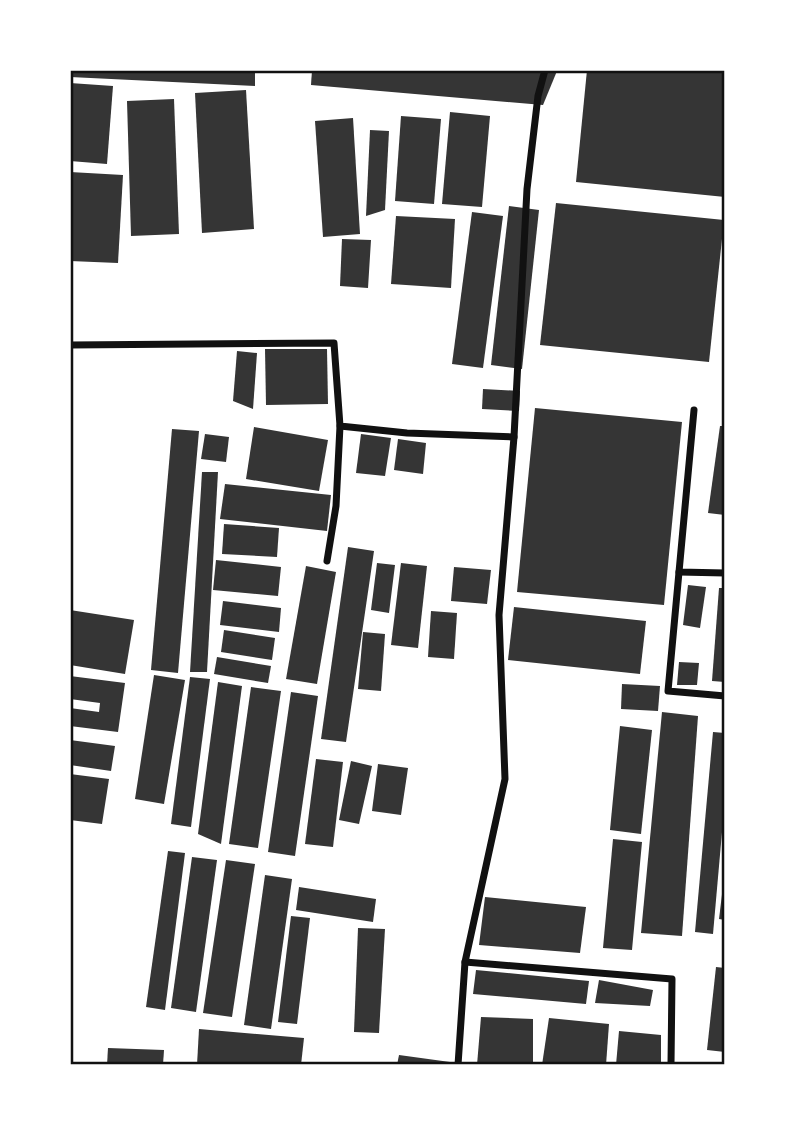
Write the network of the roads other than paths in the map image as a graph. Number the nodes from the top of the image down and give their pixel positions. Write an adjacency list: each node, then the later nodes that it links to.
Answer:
1 (545, 70): 5 (street)
2 (70, 345): 4 (street)
3 (694, 410): 7 (street)
4 (340, 426): 5 (street); 6 (street)
5 (514, 437): 10 (street)
6 (327, 561)
7 (679, 572): 8 (street); 9 (street)
8 (725, 573)
9 (725, 696)
10 (465, 962): 11 (street); 12 (street)
11 (458, 1065)
12 (671, 1065)

